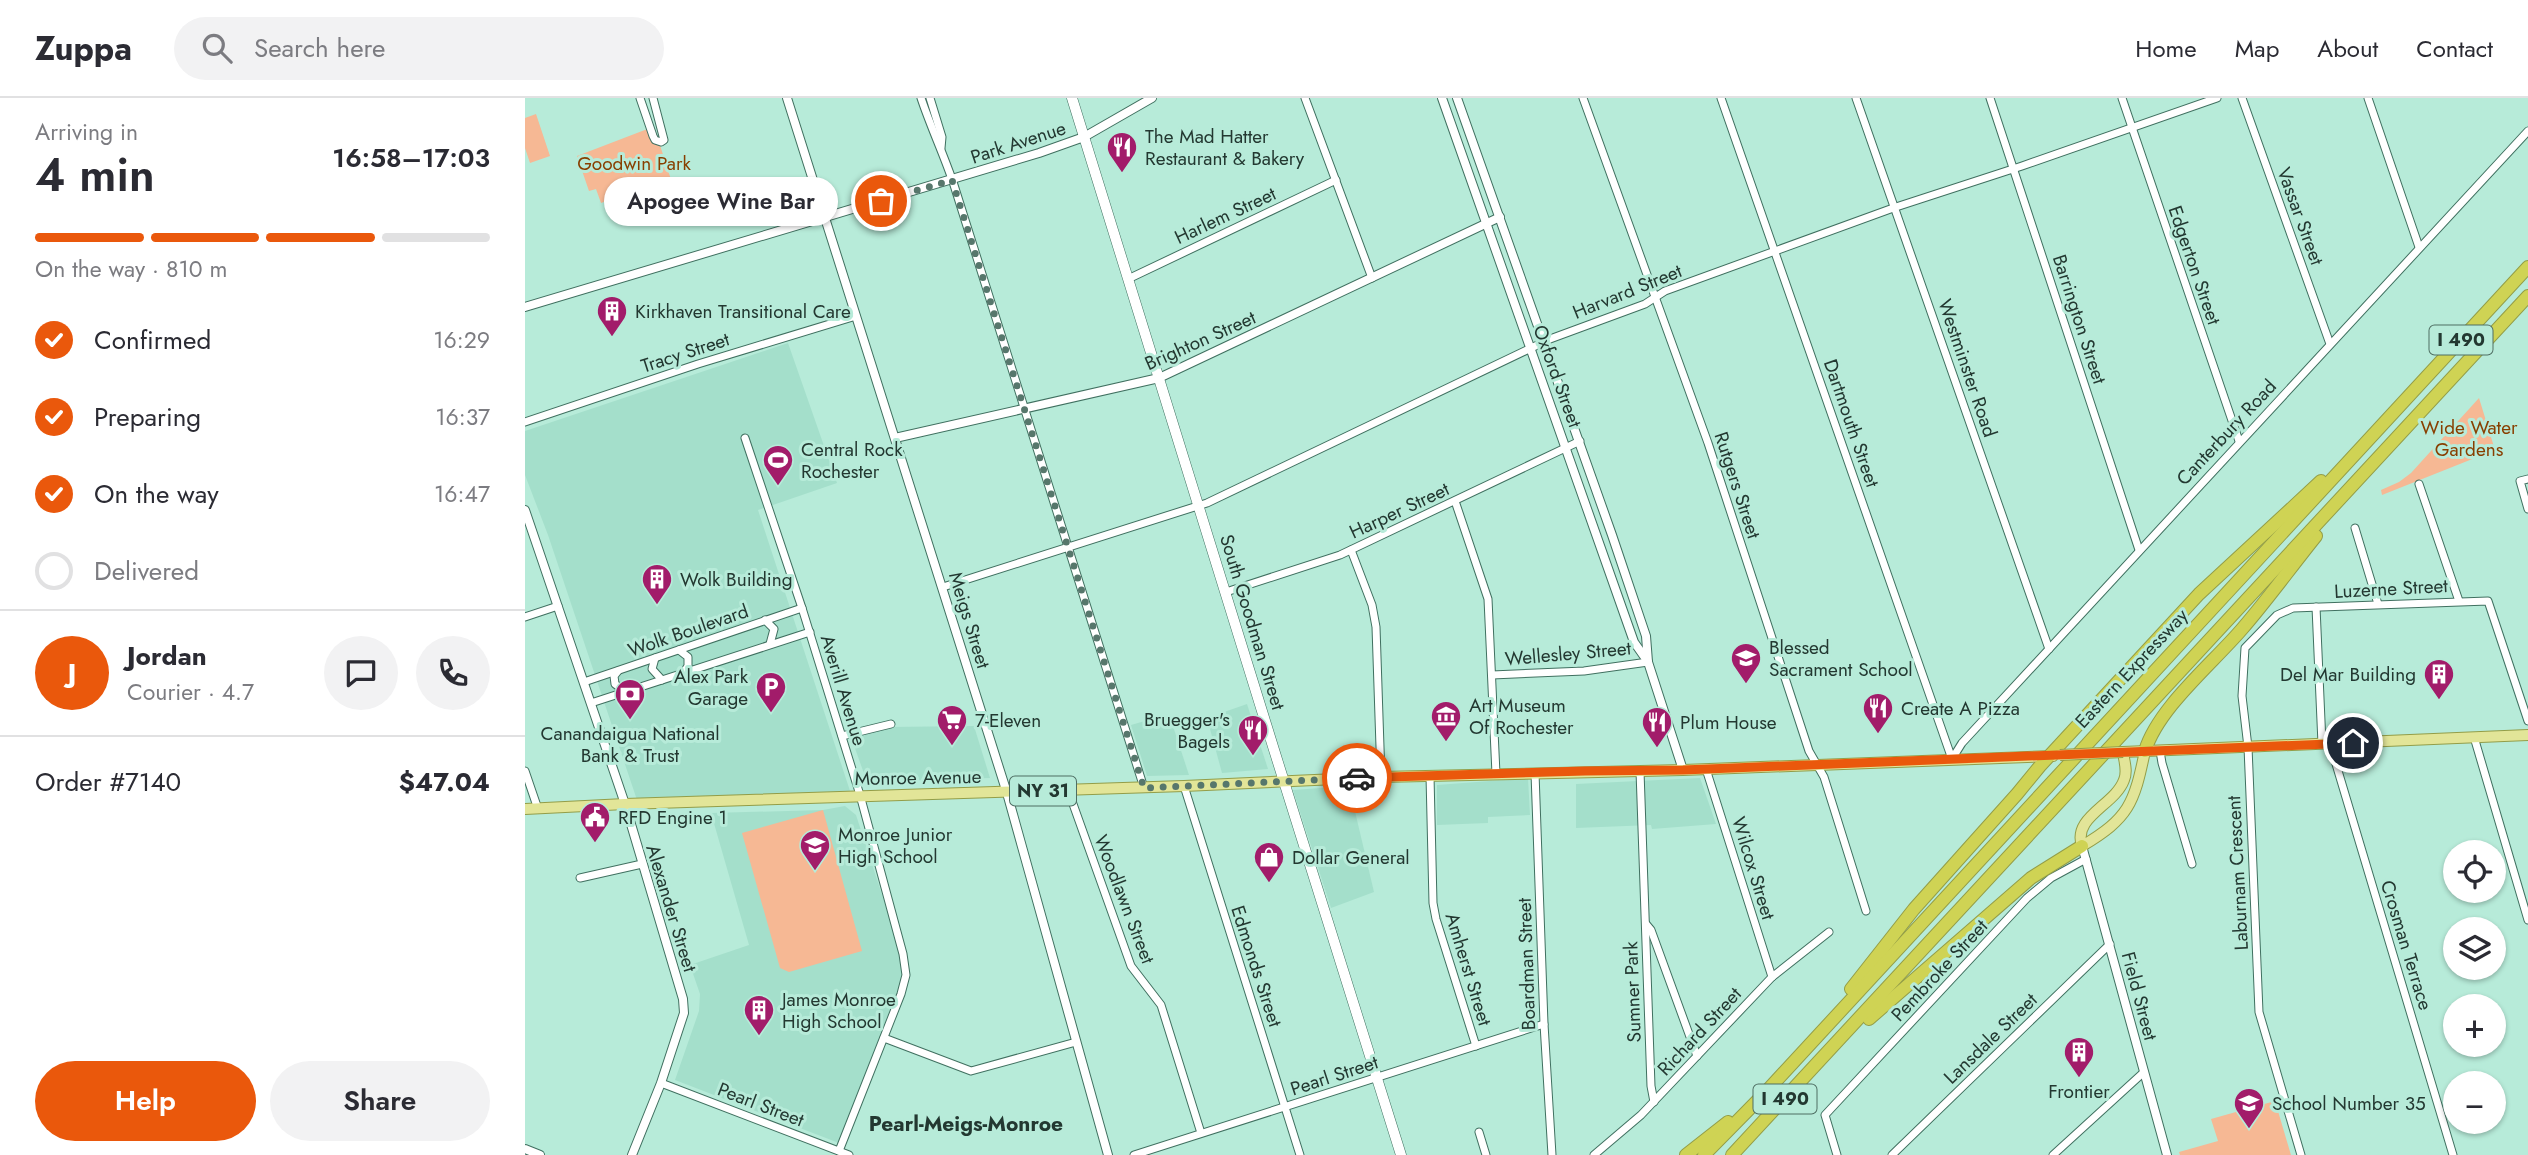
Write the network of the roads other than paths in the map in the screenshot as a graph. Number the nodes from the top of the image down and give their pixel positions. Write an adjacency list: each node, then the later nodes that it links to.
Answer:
1 (640, 98): 2 (street)
2 (653, 98)
3 (787, 98): 28 (street, Meigs Street)
4 (921, 98): 22 (street)
5 (930, 98): 22 (street)
6 (1072, 98): 21 (main road, South Goodman Street)
7 (1152, 98): 21 (street, Park Avenue)
8 (1305, 98): 25 (street)
9 (1442, 98): 29 (street, Oxford Street)
10 (1457, 98): 27 (street, Oxford Street)
11 (1583, 98): 36 (street, Rutgers Street)
12 (1721, 98): 31 (street, Dartmouth Street)
13 (1856, 98): 26 (street, Westminster Road)
14 (1990, 98): 23 (street, Barrington Street)
15 (2122, 98): 19 (street, Edgerton Street)
16 (2217, 98): 19 (street, Harvard Street)
17 (2242, 98): 42 (street, Vassar Street)
18 (2368, 98): 30 (street)
19 (2132, 128): 23 (street, Harvard Street); 51 (street, Edgerton Street)
20 (2528, 131): 30 (street, Canterbury Road)
21 (1084, 137): 24 (street, Park Avenue); 33 (main road, South Goodman Street)
22 (941, 149): 24 (street)
23 (2014, 169): 26 (street, Harvard Street); 63 (street, Barrington Street)
24 (952, 180): 28 (street, Park Avenue); 45 (street)
25 (1336, 180): 33 (street, Harlem Street); 34 (street)
26 (1896, 207): 31 (street, Harvard Street); 76 (street, Westminster Road)
27 (1500, 217): 29 (street, Brighton Street); 41 (street, Oxford Street)
28 (824, 218): 38 (street, Park Avenue); 39 (street, Meigs Street)
29 (1487, 223): 34 (street, Brighton Street); 43 (street, Oxford Street)
30 (2419, 247): 42 (street, Canterbury Road)
31 (1776, 251): 36 (street, Harvard Street); 98 (street, Dartmouth Street)
32 (2528, 267): 46 (highway, Eastern Expressway / I 490)
33 (1128, 278): 44 (main road, South Goodman Street)
34 (1372, 278): 44 (street, Brighton Street)
35 (2528, 296): 40 (highway, Eastern Expressway / I 490)
36 (1655, 297): 41 (street, Harvard Street); 99 (street, Rutgers Street)
37 (2528, 302): 40 (highway)
38 (525, 307)
39 (856, 316): 47 (street, Tracy Street); 48 (street, Meigs Street)
40 (2495, 332): 53 (highway, Eastern Expressway / I 490)
41 (1545, 341): 43 (street, Harvard Street); 50 (street, Oxford Street)
42 (2330, 344): 51 (street, Canterbury Road)
43 (1532, 348): 52 (street, Oxford Street); 57 (street, Harvard Street)
44 (1159, 378): 45 (street, Brighton Street); 57 (main road, South Goodman Street)
45 (1024, 410): 48 (street, Brighton Street); 61 (street)
46 (2394, 413): 97 (highway); 132 (highway, Eastern Expressway / I 490)
47 (525, 422)
48 (895, 438): 64 (street, Meigs Street)
49 (745, 439): 70 (street, Averill Avenue)
50 (1580, 441): 52 (street, Harper Street); 79 (street, Oxford Street)
51 (2239, 441): 63 (street, Canterbury Road)
52 (1567, 447): 56 (street, Harper Street); 79 (street, Oxford Street)
53 (2373, 463): 94 (highway); 134 (highway, Eastern Expressway / I 490)
54 (2524, 480): 58 (street)
55 (2419, 484): 66 (street)
56 (1455, 501): 62 (street, Harper Street); 82 (street)
57 (1200, 506): 61 (street, Harvard Street); 65 (main road, South Goodman Street)
58 (2528, 509)
59 (525, 510): 68 (street, Alexander Street)
60 (2355, 528): 67 (street)
61 (1068, 548): 64 (street, Harvard Street); 110 (street)
62 (1351, 550): 65 (street, Harper Street); 107 (street)
63 (2139, 550): 76 (street, Canterbury Road)
64 (943, 586): 112 (street, Meigs Street)
65 (1226, 592): 108 (main road, South Goodman Street)
66 (2459, 601): 67 (street, Luzerne Street); 87 (street, Luzerne Street)
67 (2378, 604): 69 (street, Luzerne Street)
68 (558, 606): 72 (street); 84 (street, Alexander Street)
69 (2316, 607): 71 (street, Luzerne Street); 92 (street, Crosman Terrace)
70 (803, 608): 73 (street, Wolk Boulevard); 74 (street, Averill Avenue)
71 (2293, 608): 93 (street, Laburnam Crescent)
72 (525, 617)
73 (765, 620): 75 (street); 77 (street, Wolk Boulevard)
74 (810, 632): 75 (street, Wolk Boulevard); 90 (street, Averill Avenue)
75 (770, 645): 81 (street, Wolk Boulevard)
76 (2049, 649): 98 (street, Canterbury Road)
77 (679, 650): 78 (street, Wolk Boulevard); 81 (street)
78 (656, 657): 80 (street, Wolk Boulevard); 83 (street)
79 (1648, 662): 82 (street, Wellesley Street); 101 (street, Oxford Street)
80 (618, 670): 84 (street, Wolk Boulevard); 85 (street)
81 (684, 673): 83 (street, Wolk Boulevard)
82 (1492, 675): 105 (street)
83 (662, 680): 85 (street, Wolk Boulevard)
84 (584, 682): 86 (street, Alexander Street)
85 (626, 692): 86 (street, Wolk Boulevard)
86 (591, 703): 114 (street, Alexander Street)
87 (2528, 721)
88 (891, 724): 90 (street)
89 (2528, 735): 91 (main road, Monroe Avenue / NY 31)
90 (842, 736): 113 (street, Averill Avenue)
91 (2474, 737): 92 (main road, Monroe Avenue / NY 31); 123 (street)
92 (2326, 744): 93 (main road, Monroe Avenue / NY 31); 163 (street, Crosman Terrace)
93 (2248, 747): 95 (main road, Monroe Avenue / NY 31); 162 (street, Laburnam Crescent)
94 (2145, 751): 95 (main road, Monroe Avenue / NY 31); 96 (main road, Monroe Avenue / NY 31); 117 (main road)
95 (2160, 751): 120 (street)
96 (2123, 752): 97 (main road, Monroe Avenue / NY 31, bridge); 117 (main road)
97 (2055, 756): 98 (main road, Monroe Avenue / NY 31); 132 (highway)
98 (1952, 759): 99 (main road, Monroe Avenue / NY 31)
99 (1816, 764): 100 (main road, Monroe Avenue / NY 31); 122 (street, Rutgers Street)
100 (1706, 769): 101 (main road, Monroe Avenue / NY 31); 127 (street, Wilcox Street)
101 (1683, 770): 102 (main road, Monroe Avenue / NY 31)
102 (1640, 771): 104 (main road, Monroe Avenue / NY 31); 124 (street, Sumner Park)
103 (525, 772): 116 (street)
104 (1535, 773): 105 (main road, Monroe Avenue / NY 31); 128 (street, Boardman Street)
105 (1496, 774): 106 (main road, Monroe Avenue / NY 31)
106 (1430, 775): 107 (main road, Monroe Avenue / NY 31); 131 (street, Amherst Street)
107 (1381, 777): 108 (main road, Monroe Avenue / NY 31)
108 (1283, 782): 109 (main road, Monroe Avenue / NY 31); 136 (main road, South Goodman Street)
109 (1184, 786): 110 (main road, Monroe Avenue / NY 31); 140 (street, Edmonds Street)
110 (1144, 788): 111 (main road, Monroe Avenue / NY 31)
111 (1068, 790): 112 (main road, Monroe Avenue / NY 31); 142 (street, Woodlawn Street)
112 (1007, 793): 113 (main road, Monroe Avenue / NY 31); 130 (street, Meigs Street)
113 (860, 795): 114 (main road, Monroe Avenue / NY 31); 129 (street, Averill Avenue)
114 (625, 804): 116 (main road, Monroe Avenue / NY 31); 119 (street, Alexander Street)
115 (525, 809): 116 (main road, Monroe Avenue / NY 31)
116 (538, 809)
117 (2082, 846): 118 (street, Field Street); 134 (highway)
118 (2086, 859): 126 (street, Field Street); 158 (street, Pembroke Street)
119 (642, 863): 121 (street); 137 (street, Alexander Street)
120 (2192, 864)
121 (580, 878)
122 (1866, 911)
123 (2528, 920)
124 (1646, 923): 133 (street, Sumner Park); 139 (street, Sumner Park)
125 (1829, 932): 127 (street, Richard Street)
126 (2110, 944): 135 (street, Field Street); 159 (street, Lansdale Street)
127 (1772, 977): 133 (street, Richard Street)
128 (1544, 1024): 131 (street, Pearl Street); 153 (street, Boardman Street)
129 (884, 1038): 130 (street); 144 (street, Averill Avenue)
130 (1076, 1042): 148 (street, Meigs Street)
131 (1476, 1046): 136 (street, Pearl Street)
132 (1804, 1050): 138 (highway, Eastern Expressway / I 490)
133 (1697, 1056): 139 (street, Richard Street)
134 (1821, 1060): 157 (highway, Eastern Expressway / I 490)
135 (2144, 1072): 160 (street); 161 (street, Field Street)
136 (1376, 1078): 140 (street, Pearl Street); 151 (main road, South Goodman Street)
137 (661, 1083): 144 (street, Pearl Street); 146 (street, Alexander Street)
138 (1764, 1094): 155 (highway); 156 (highway, Eastern Expressway / I 490)
139 (1654, 1102): 154 (street, Richard Street)
140 (1285, 1108): 142 (street, Pearl Street); 150 (street, Edmonds Street)
141 (1479, 1132): 152 (street)
142 (1201, 1133): 149 (street, Pearl Street)
143 (525, 1149): 145 (street)
144 (837, 1152): 147 (street, Pearl Street)
145 (540, 1155)
146 (632, 1155)
147 (849, 1155)
148 (1108, 1155)
149 (1134, 1155)
150 (1300, 1155)
151 (1401, 1155)
152 (1486, 1155)
153 (1552, 1155)
154 (1594, 1155)
155 (1686, 1155)
156 (1704, 1155)
157 (1733, 1155)
158 (1837, 1155)
159 (1892, 1155)
160 (2053, 1155)
161 (2167, 1155)
162 (2301, 1155)
163 (2453, 1155)

